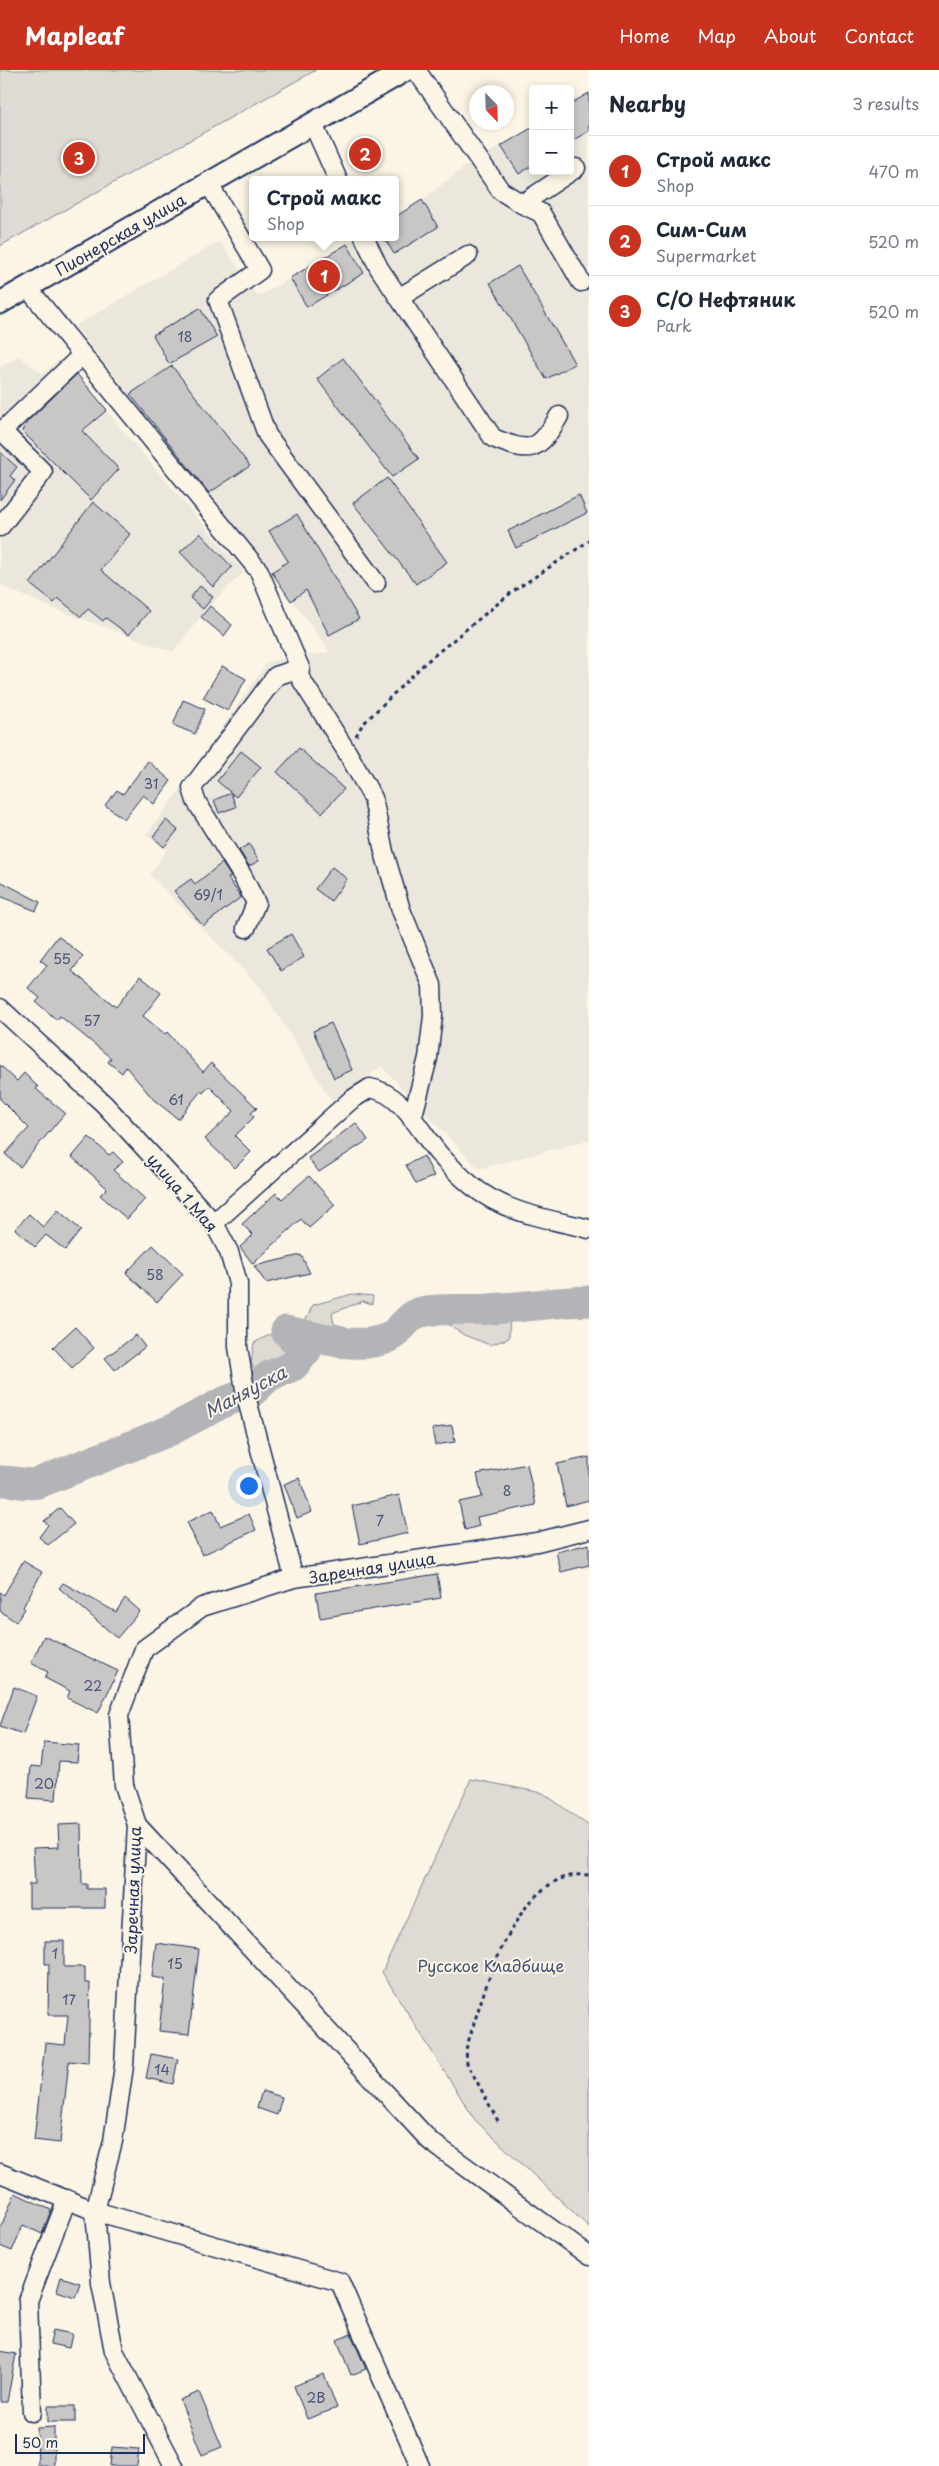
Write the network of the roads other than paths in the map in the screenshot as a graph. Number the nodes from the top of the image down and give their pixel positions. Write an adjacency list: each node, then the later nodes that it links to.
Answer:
1 (406, 70): 3 (main road, Пионерская улица)
2 (416, 70): 7 (street)
3 (313, 124): 5 (street); 6 (main road, Пионерская улица)
4 (576, 168): 7 (street)
5 (336, 176)
6 (209, 184): 11 (main road, Пионерская улица); 18 (street)
7 (522, 204): 10 (street)
8 (366, 241): 12 (street)
9 (468, 255): 12 (street)
10 (581, 282)
11 (27, 287): 13 (main road, Пионерская улица); 14 (street)
12 (399, 298): 15 (street)
13 (0, 303)
14 (82, 354): 16 (street); 19 (street)
15 (559, 416)
16 (1, 432): 17 (street)
17 (0, 527)
18 (376, 583)
19 (300, 668): 20 (street); 22 (street)
20 (246, 928)
21 (0, 1008): 23 (street, улица 1 Мая)
22 (412, 1119): 23 (street); 24 (street)
23 (214, 1223): 26 (street, улица 1 Мая)
24 (589, 1229)
25 (589, 1529): 26 (street, Заречная улица)
26 (294, 1578): 27 (street, Заречная улица)
27 (137, 1825): 30 (street, Заречная улица); 31 (street)
28 (0, 2173): 29 (street)
29 (67, 2199): 30 (street); 32 (street)
30 (95, 2211): 33 (street, Заречная улица); 34 (street)
31 (589, 2256)
32 (32, 2412)
33 (174, 2466)
34 (420, 2466)

